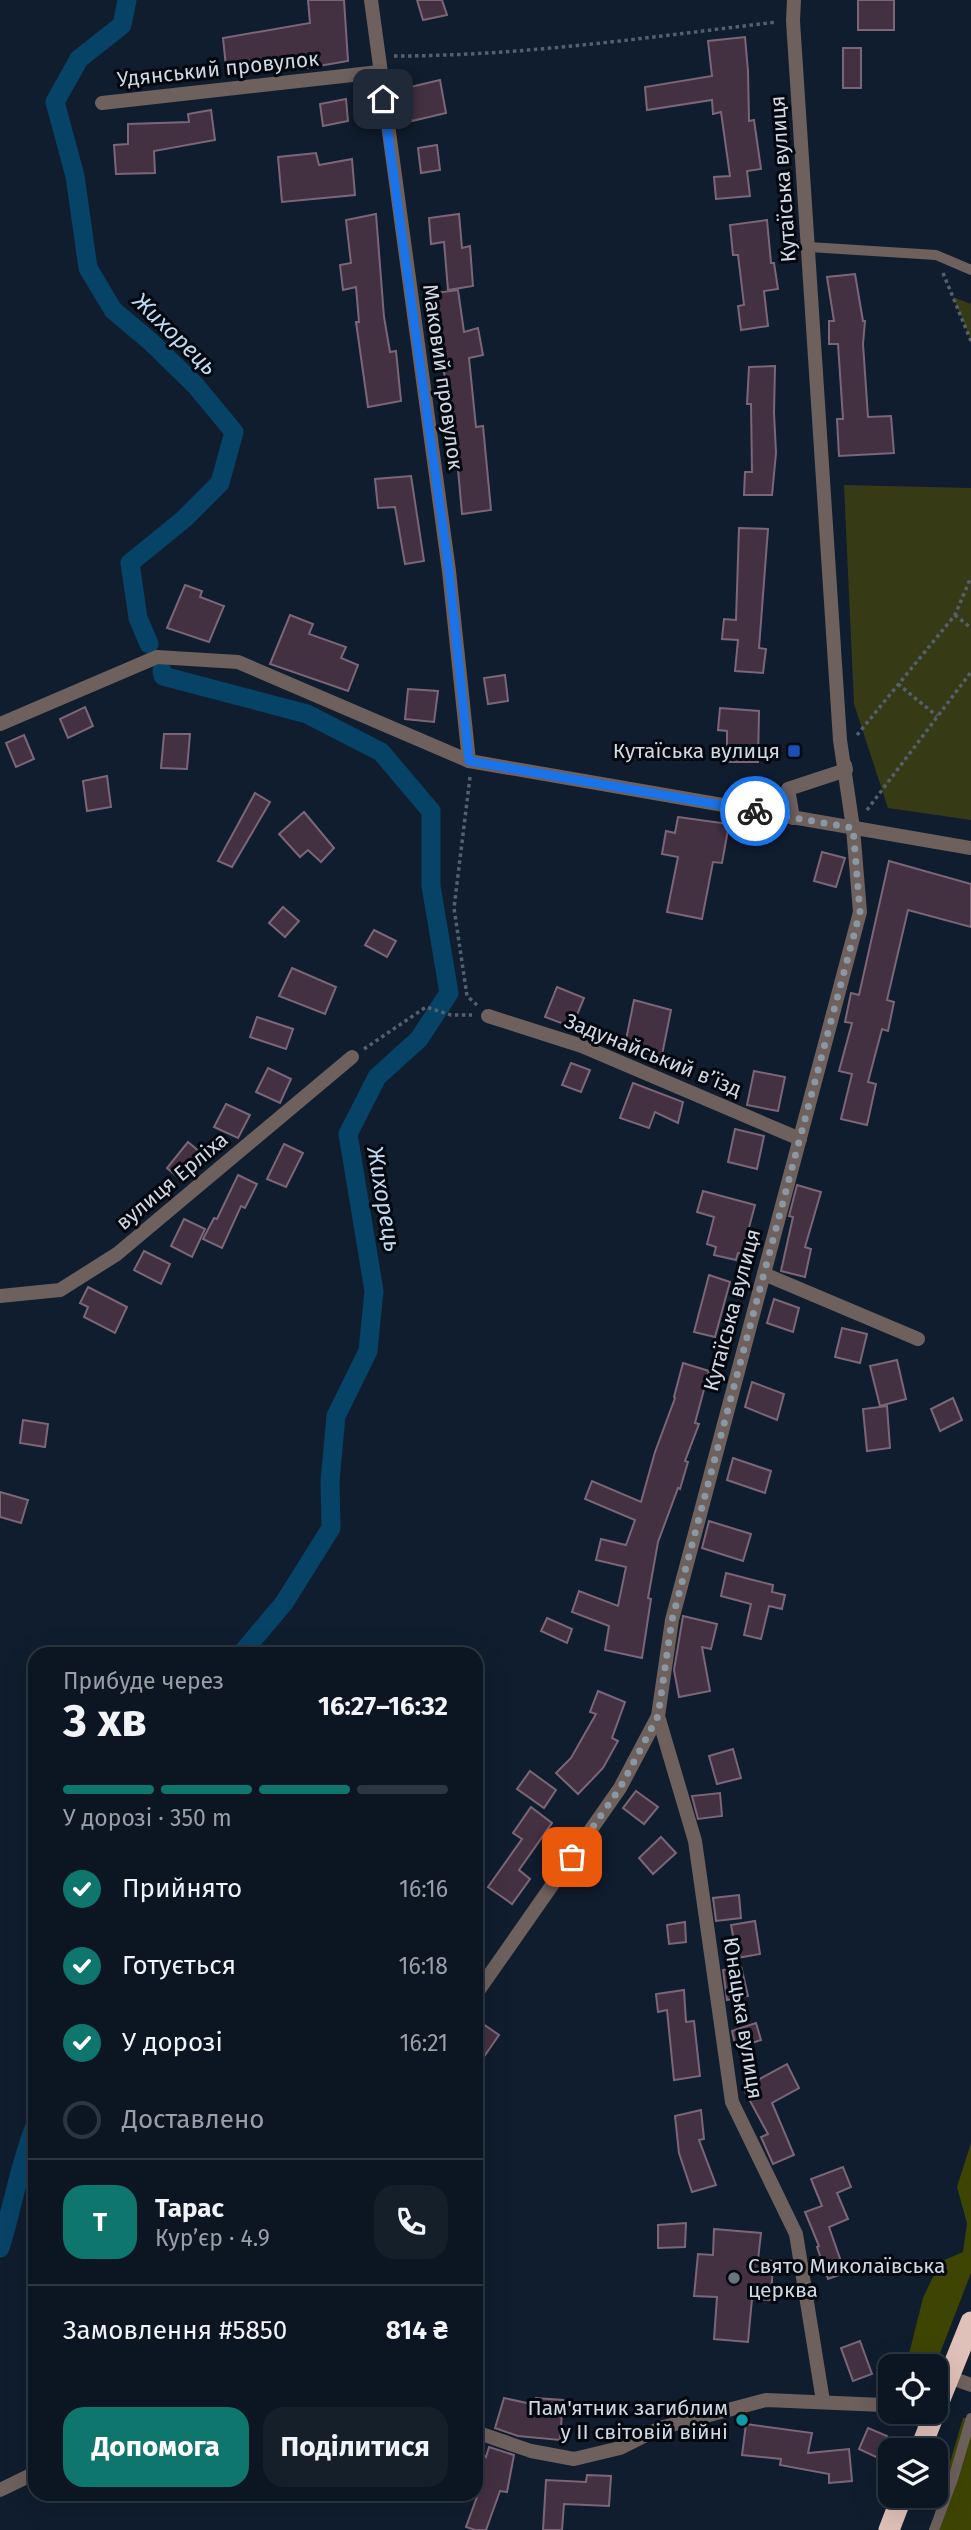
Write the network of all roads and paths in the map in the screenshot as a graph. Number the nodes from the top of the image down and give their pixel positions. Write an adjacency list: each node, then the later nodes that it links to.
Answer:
1 (370, 0): 4 (street, Маковий провулок)
2 (794, 0): 3 (street, Кутаїська вулиця)
3 (793, 21): 4 (path); 7 (street, Кутаїська вулиця)
4 (378, 55): 5 (street, Маковий провулок)
5 (379, 72): 6 (street, Удянський провулок); 19 (street, Маковий провулок)
6 (102, 103)
7 (809, 247): 8 (lane); 18 (street, Кутаїська вулиця)
8 (936, 255): 9 (lane); 10 (path)
9 (971, 270)
10 (971, 341)
11 (971, 577): 12 (path)
12 (955, 615): 13 (path); 15 (path)
13 (971, 628)
14 (971, 672): 16 (path)
15 (898, 684): 16 (path); 18 (path)
16 (937, 716): 21 (path)
17 (0, 724): 19 (street)
18 (842, 752): 20 (street); 21 (street, Кутаїська вулиця)
19 (469, 761): 20 (street); 23 (path)
20 (793, 818): 21 (street)
21 (853, 828): 22 (street); 25 (street, Кутаїська вулиця)
22 (971, 848)
23 (488, 1016): 24 (path); 25 (street, Задунайський в’їзд)
24 (352, 1057): 27 (street, вулиця Ерліха)
25 (800, 1139): 26 (street, Кутаїська вулиця)
26 (764, 1274): 28 (street); 29 (street, Кутаїська вулиця)
27 (0, 1296)
28 (918, 1339)
29 (658, 1716): 30 (street, Кутаїська вулиця); 34 (street, Юнацька вулиця)
30 (483, 1984)
31 (971, 2322): 32 (highway)
32 (949, 2377): 33 (street)
33 (971, 2385)
34 (823, 2401): 35 (street); 37 (street)
35 (878, 2405)
36 (971, 2418): 42 (lane)
37 (483, 2434)
38 (28, 2476): 39 (street)
39 (0, 2490)
40 (897, 2508): 41 (highway)
41 (889, 2530)
42 (934, 2530)

